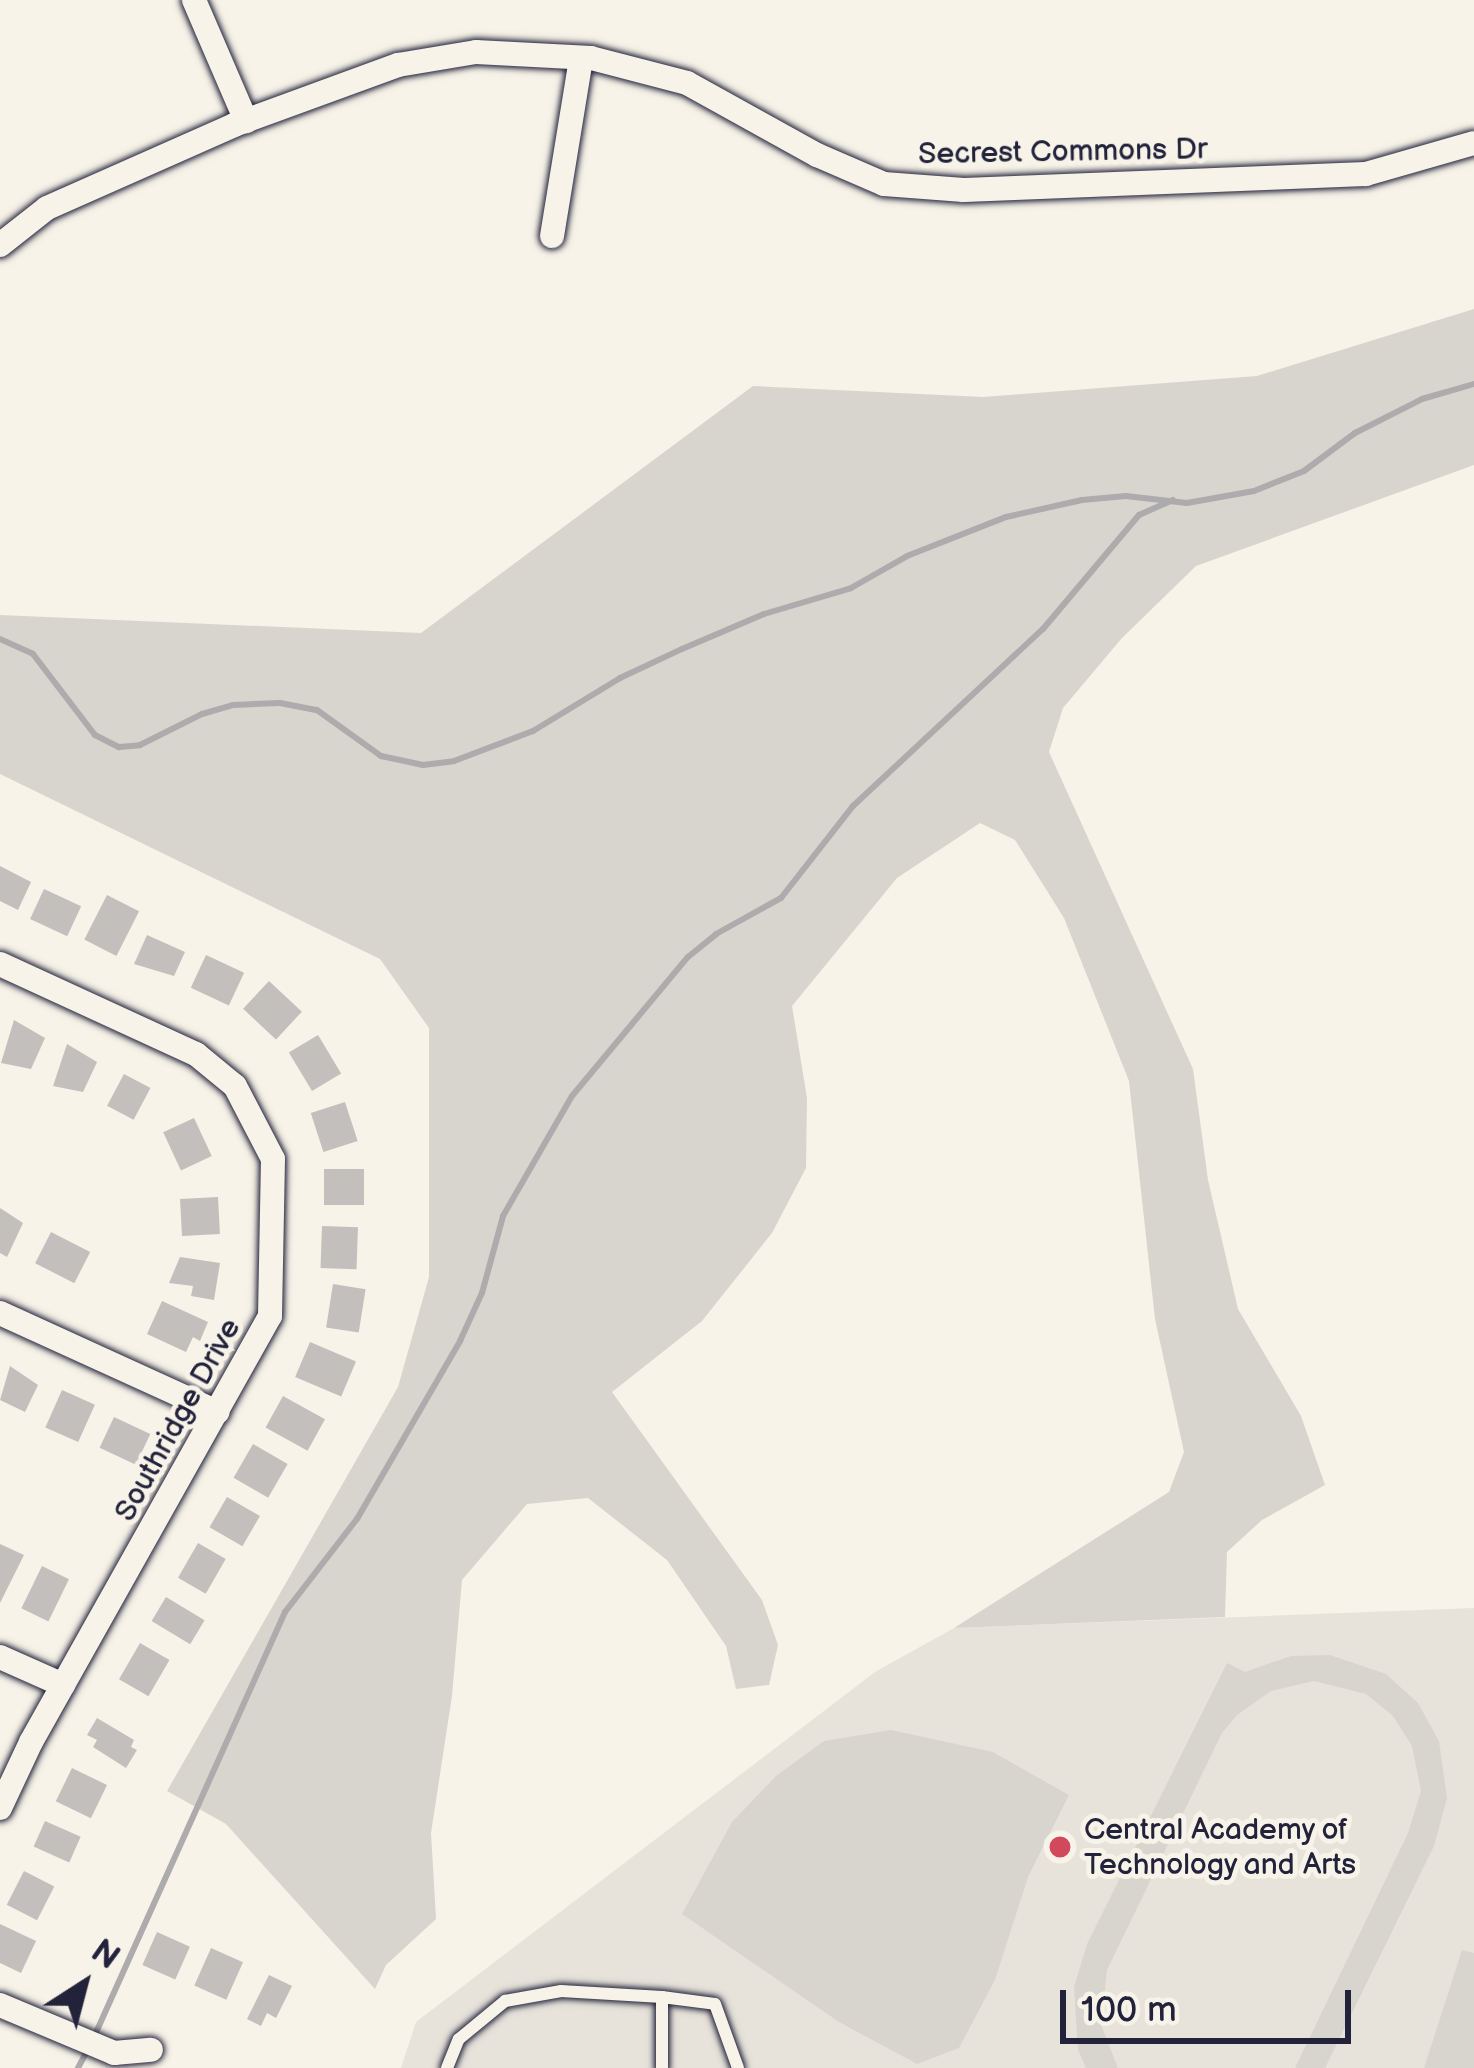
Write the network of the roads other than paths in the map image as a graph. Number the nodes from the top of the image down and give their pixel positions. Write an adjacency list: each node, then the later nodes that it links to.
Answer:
1 (194, 0): 3 (street)
2 (581, 58): 3 (street, Secrest Commons Dr); 4 (street, Secrest Commons Dr); 5 (street)
3 (246, 121): 6 (street, Secrest Commons Dr)
4 (1474, 143)
5 (552, 236)
6 (0, 245)
7 (0, 964): 9 (street, Southridge Drive)
8 (0, 1313): 9 (street)
9 (217, 1412): 11 (street, Southridge Drive)
10 (0, 1657): 11 (street)
11 (63, 1685): 12 (street, Southridge Drive)
12 (0, 1808)
13 (662, 1997): 16 (lane); 17 (lane); 18 (lane)
14 (0, 2005): 15 (street)
15 (151, 2050)
16 (447, 2068)
17 (662, 2068)
18 (738, 2068)

